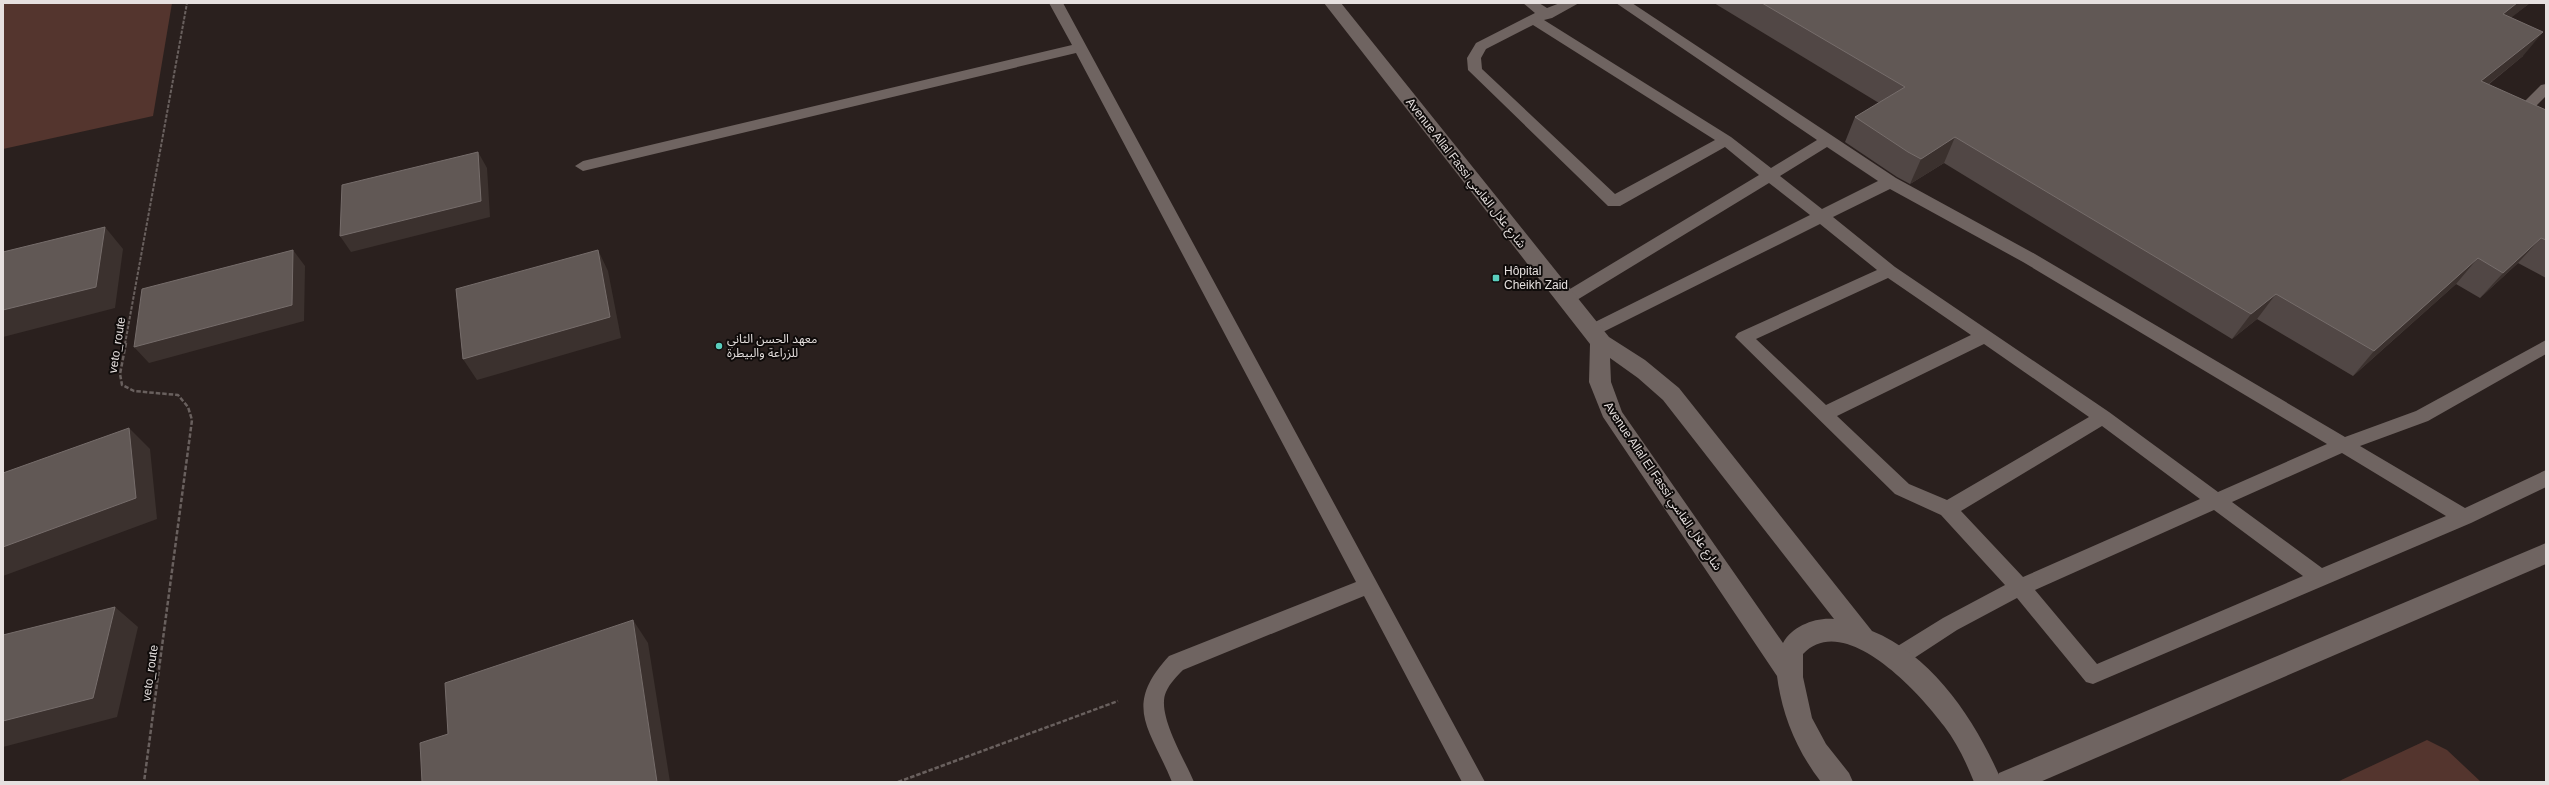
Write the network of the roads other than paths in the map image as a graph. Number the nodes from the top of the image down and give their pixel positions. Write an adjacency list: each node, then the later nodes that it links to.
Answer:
1 (1056, 3): 8 (lane)
2 (1332, 3): 18 (street, Avenue Allal Fassi شارع علال الفاسي)
3 (1530, 3): 6 (lane)
4 (1572, 3): 6 (lane)
5 (1623, 3): 12 (lane)
6 (1547, 15): 7 (lane)
7 (1532, 19): 11 (lane); 11 (lane)
8 (1078, 48): 13 (lane); 31 (lane)
9 (2546, 88): 10 (lane)
10 (2523, 111)
11 (1726, 140): 14 (lane)
12 (1826, 141): 14 (lane); 15 (lane)
13 (583, 166)
14 (1770, 173): 16 (lane); 18 (lane)
15 (1890, 182): 16 (lane); 24 (lane)
16 (1822, 216): 17 (lane); 20 (lane)
17 (1889, 271): 19 (lane); 22 (lane)
18 (1566, 299): 20 (street, Avenue Allal Fassi شارع علال الفاسي)
19 (1985, 336): 22 (lane); 23 (lane)
20 (1596, 337): 33 (street); 35 (street, Avenue Allal El Fassi شارع علال الفاسي)
21 (2546, 346): 24 (lane)
22 (1826, 414): 27 (lane)
23 (2103, 417): 26 (lane); 27 (lane)
24 (2343, 445): 26 (lane); 28 (lane)
25 (2546, 478): 28 (lane)
26 (2219, 501): 30 (lane); 32 (lane)
27 (1948, 509): 32 (lane)
28 (2464, 517): 30 (lane)
29 (2546, 553): 40 (street)
30 (2319, 577): 32 (lane)
31 (1367, 586): 36 (lane); 37 (lane)
32 (2020, 587): 34 (lane)
33 (1862, 636): 34 (street); 35 (street)
34 (1895, 659): 39 (street)
35 (1788, 671): 38 (street)
36 (1183, 782)
37 (1474, 782)
38 (1839, 782)
39 (1988, 782)
40 (2009, 782)

